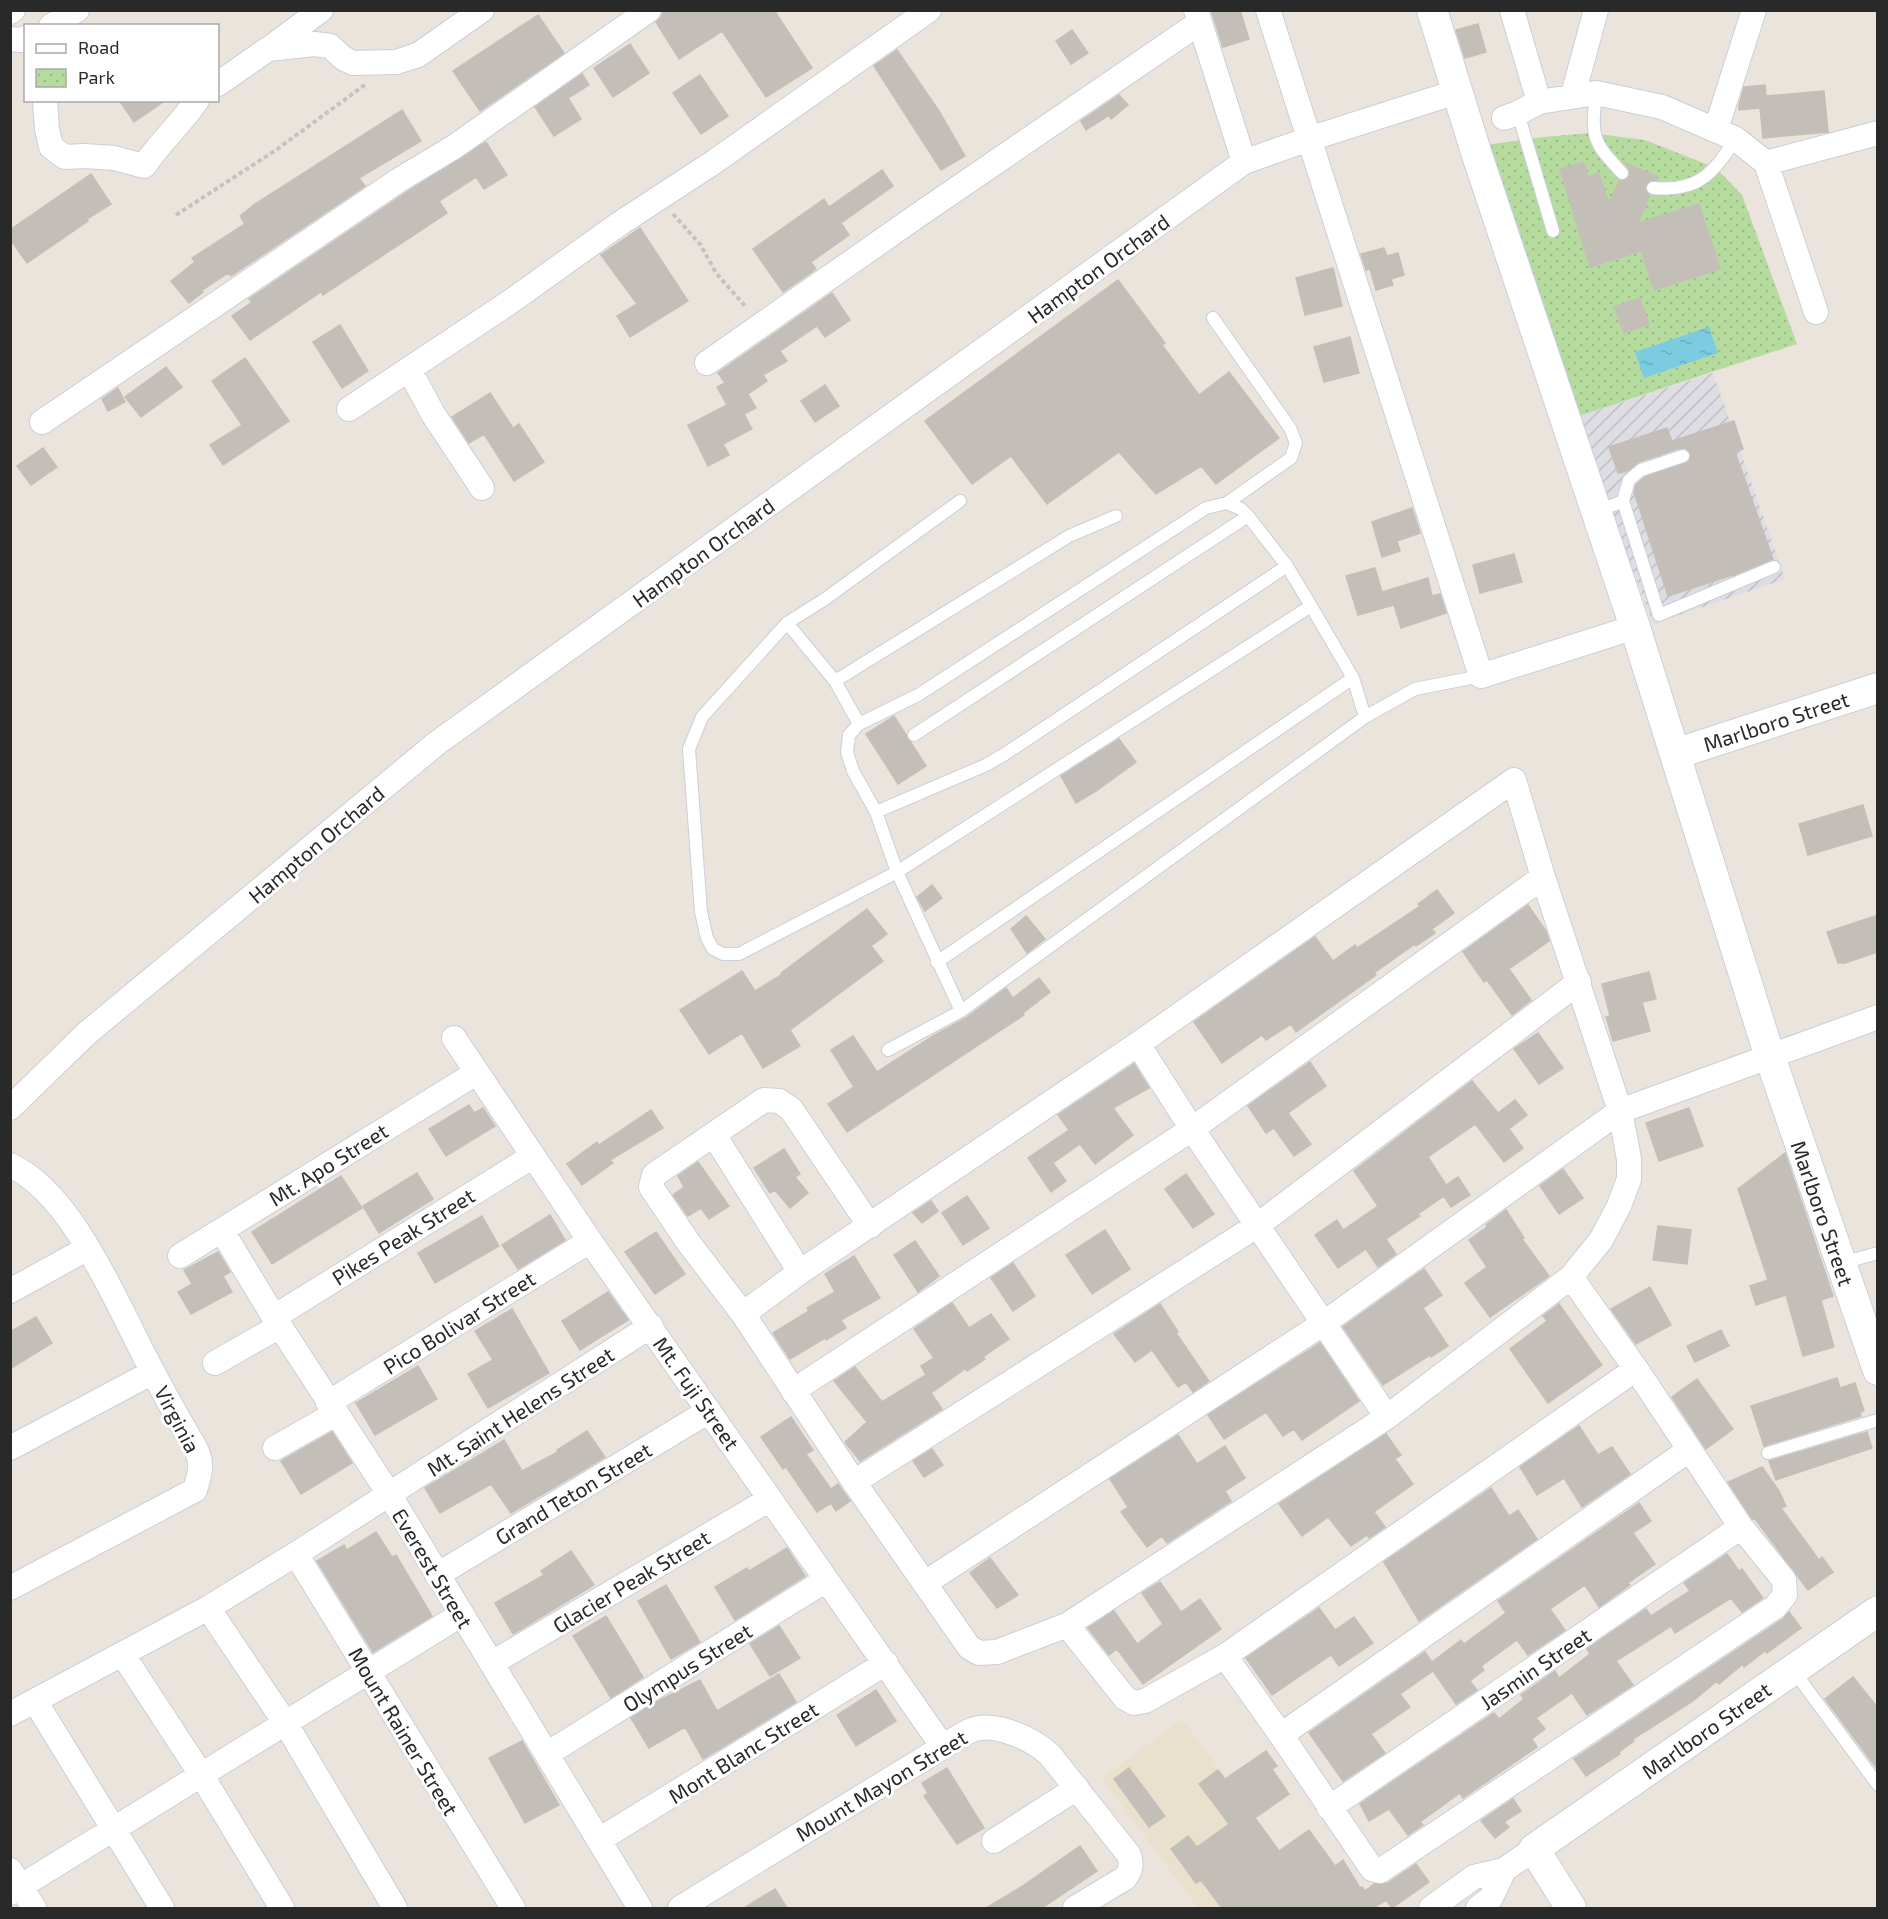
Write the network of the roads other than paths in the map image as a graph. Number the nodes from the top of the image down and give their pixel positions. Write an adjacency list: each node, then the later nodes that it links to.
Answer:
1 (76, 10): 12 (street)
2 (321, 10): 13 (street)
3 (482, 10): 13 (street)
4 (649, 10): 33 (street)
5 (929, 10): 31 (street)
6 (1268, 10): 22 (street)
7 (1432, 10): 15 (street, Marlboro Street)
8 (1512, 10): 19 (street)
9 (1596, 10): 16 (street)
10 (1754, 10): 21 (street)
11 (1198, 17): 23 (street); 30 (street)
12 (54, 24)
13 (268, 49): 14 (street)
14 (219, 83)
15 (1456, 92): 22 (street, Hampton Orchard); 38 (street, Marlboro Street)
16 (1584, 94): 19 (street); 21 (street); 25 (lane)
17 (45, 102): 18 (street)
18 (196, 102)
19 (1520, 111): 27 (lane)
20 (1878, 133): 24 (street)
21 (1726, 134): 24 (street); 26 (lane)
22 (1309, 139): 23 (street, Hampton Orchard); 46 (street)
23 (1244, 162): 61 (street, Hampton Orchard)
24 (1766, 163): 28 (street)
25 (1622, 173)
26 (1653, 188)
27 (1553, 231)
28 (1816, 312)
29 (1213, 318): 37 (lane)
30 (707, 363)
31 (409, 369): 32 (street); 35 (street)
32 (349, 409)
33 (42, 422)
34 (1683, 456): 38 (lane)
35 (482, 488)
36 (960, 501): 45 (lane)
37 (1227, 503): 40 (lane); 51 (lane)
38 (1610, 506): 44 (street, Marlboro Street)
39 (1116, 516): 48 (lane)
40 (1248, 516): 41 (lane); 52 (lane)
41 (1287, 566): 43 (lane); 54 (lane)
42 (1774, 567): 44 (lane)
43 (1311, 606): 47 (lane); 55 (lane)
44 (1647, 621): 46 (street); 53 (street, Marlboro Street)
45 (787, 623): 48 (lane); 55 (lane)
46 (1481, 676): 50 (lane)
47 (1353, 678): 50 (lane); 57 (lane)
48 (835, 681): 51 (lane)
49 (1878, 688): 53 (street, Marlboro Street)
50 (1365, 717): 59 (lane)
51 (859, 723): 54 (lane)
52 (914, 735)
53 (1675, 754): 65 (street, Marlboro Street)
54 (876, 812): 55 (lane)
55 (897, 872): 57 (lane)
56 (1543, 878): 58 (street); 63 (street); 70 (street)
57 (937, 962): 59 (lane)
58 (1579, 982): 69 (street); 75 (street)
59 (961, 1011): 64 (lane)
60 (1878, 1017): 65 (street)
61 (86, 1034): 67 (street); 68 (street, Hampton Orchard)
62 (454, 1038): 66 (street, Mt. Fuji Street)
63 (1138, 1044): 70 (street); 74 (street)
64 (888, 1050)
65 (1770, 1057): 69 (street); 81 (street, Marlboro Street)
66 (476, 1072): 72 (street, Mt. Fuji Street); 76 (street, Mt. Apo Street)
67 (10, 1083)
68 (10, 1108)
69 (1620, 1111): 83 (street); 87 (street)
70 (1192, 1129): 75 (street); 93 (street)
71 (714, 1135): 74 (street); 82 (street); 85 (street)
72 (533, 1156): 77 (street, Mt. Fuji Street); 86 (street, Pikes Peak Street)
73 (10, 1165): 78 (street)
74 (870, 1226): 82 (street)
75 (1258, 1226): 87 (street); 102 (street)
76 (222, 1230): 80 (street, Mt. Apo Street); 86 (street, Everest Street)
77 (590, 1241): 88 (street, Mt. Fuji Street); 94 (street, Pico Bolivar Street)
78 (88, 1248): 84 (street); 92 (street)
79 (1878, 1253): 81 (lane)
80 (180, 1256)
81 (1840, 1263): 91 (street, Marlboro Street)
82 (800, 1272): 85 (street)
83 (1571, 1277): 90 (street); 96 (street)
84 (10, 1290)
85 (743, 1314): 93 (street)
86 (277, 1321): 89 (street, Pikes Peak Street); 94 (street, Everest Street)
87 (1324, 1323): 96 (street); 109 (street)
88 (651, 1326): 95 (street, Mt. Fuji Street); 103 (street, Mt. Saint Helens Street)
89 (215, 1363)
90 (1636, 1370): 100 (street); 116 (street)
91 (1878, 1370)
92 (153, 1372): 98 (street, Virginia); 110 (street, Virginia)
93 (793, 1391): 102 (street)
94 (332, 1408): 99 (street, Pico Bolivar Street); 103 (street, Everest Street)
95 (709, 1411): 104 (street, Mt. Fuji Street); 107 (street, Grand Teton Street)
96 (1387, 1417): 114 (street)
97 (1878, 1420): 101 (lane)
98 (10, 1448)
99 (274, 1448)
100 (1689, 1450): 105 (street); 124 (street)
101 (1768, 1453)
102 (854, 1482): 109 (street)
103 (389, 1494): 106 (street, Mt. Saint Helens Street); 107 (street, Everest Street)
104 (770, 1499): 108 (street, Mt. Fuji Street); 117 (street, Glacier Peak Street)
105 (1741, 1527): 130 (street, Jasmin Street); 130 (street)
106 (296, 1554): 111 (street, Mt. Saint Helens Street); 120 (street, Mount Rainer Street)
107 (437, 1575): 113 (street, Everest Street)
108 (826, 1580): 118 (street, Mt. Fuji Street); 126 (street, Olympus Street)
109 (926, 1583): 114 (street)
110 (10, 1588)
111 (208, 1608): 115 (street, Mt. Saint Helens Street); 123 (street)
112 (1878, 1611): 119 (street, Marlboro Street)
113 (462, 1614): 117 (street, Everest Street); 120 (street)
114 (1067, 1625): 116 (street)
115 (123, 1655): 121 (street, Mt. Saint Helens Street); 127 (street)
116 (1225, 1656): 124 (street)
117 (492, 1663): 126 (street, Everest Street)
118 (886, 1663): 125 (street, Mt. Fuji Street); 132 (street, Mont Blanc Street)
119 (1793, 1669): 128 (lane); 134 (street, Marlboro Street)
120 (369, 1673): 123 (street); 141 (street, Mount Rainer Street)
121 (35, 1701): 122 (street, Mt. Saint Helens Street); 131 (street)
122 (10, 1714)
123 (286, 1724): 127 (street); 140 (street)
124 (1281, 1734): 130 (street)
125 (943, 1747): 129 (street, Mount Mayon Street); 143 (street, Mount Mayon Street)
126 (547, 1754): 132 (street, Everest Street)
127 (202, 1776): 131 (street); 139 (street)
128 (1878, 1785)
129 (1077, 1788): 133 (street); 144 (street, Mount Mayon Street)
130 (1329, 1808)
131 (114, 1830): 136 (street); 138 (street)
132 (599, 1840): 142 (street, Everest Street)
133 (994, 1841)
134 (1534, 1849): 135 (street); 147 (street)
135 (1504, 1870): 145 (street); 146 (street)
136 (14, 1884): 137 (street)
137 (34, 1908)
138 (162, 1908)
139 (282, 1908)
140 (395, 1908)
141 (513, 1908)
142 (640, 1908)
143 (680, 1908)
144 (1075, 1908)
145 (1431, 1908)
146 (1478, 1908)
147 (1571, 1908)

